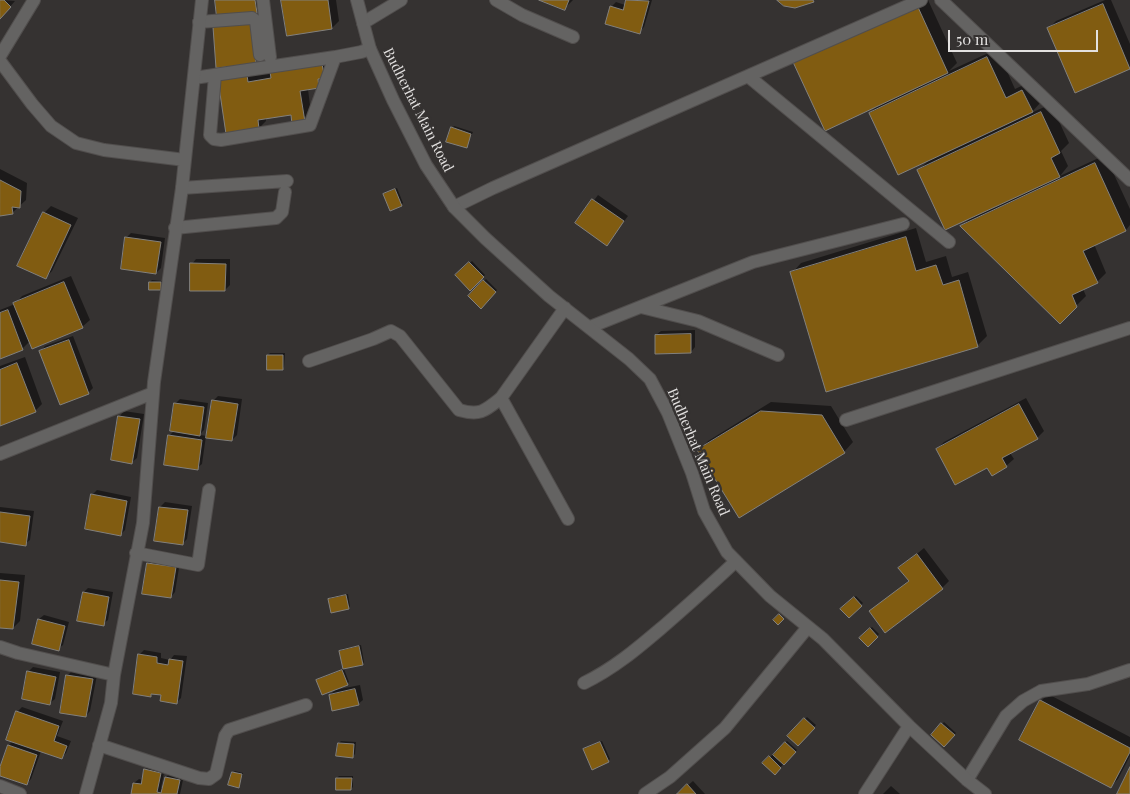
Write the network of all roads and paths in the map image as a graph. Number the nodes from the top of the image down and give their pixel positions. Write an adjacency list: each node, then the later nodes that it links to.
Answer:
1 (34, 0): 13 (street)
2 (202, 0): 9 (street)
3 (263, 0): 9 (street)
4 (357, 0): 10 (street, Budherhat Main Road)
5 (401, 0): 10 (street)
6 (496, 0): 11 (street)
7 (921, 0): 17 (street)
8 (941, 0): 20 (street)
9 (199, 22): 18 (street)
10 (363, 23): 12 (street, Budherhat Main Road)
11 (573, 37)
12 (370, 49): 14 (street); 22 (street, Budherhat Main Road)
13 (0, 56)
14 (335, 57): 16 (street); 16 (street)
15 (0, 61): 19 (street)
16 (215, 75): 18 (street)
17 (748, 76): 22 (street); 25 (street)
18 (194, 78): 19 (street)
19 (185, 160): 21 (street)
20 (1130, 180)
21 (182, 188): 24 (street); 24 (street)
22 (454, 207): 27 (street, Budherhat Main Road)
23 (903, 224): 26 (street)
24 (175, 228): 32 (street)
25 (949, 242)
26 (641, 307): 28 (street); 30 (street)
27 (565, 308): 28 (street, Budherhat Main Road); 33 (street)
28 (590, 327): 39 (street, Budherhat Main Road)
29 (1130, 328): 34 (street)
30 (778, 355)
31 (309, 361): 33 (street)
32 (153, 393): 35 (street); 38 (street)
33 (501, 398): 37 (street)
34 (846, 420)
35 (0, 454)
36 (209, 490): 38 (street)
37 (568, 519)
38 (136, 553): 43 (street)
39 (736, 561): 40 (street, Budherhat Main Road); 44 (street)
40 (808, 627): 46 (street, Budherhat Main Road); 52 (street)
41 (0, 647): 43 (street)
42 (1130, 670): 48 (street)
43 (114, 675): 47 (street)
44 (584, 683)
45 (306, 705): 47 (street)
46 (909, 726): 48 (street, Budherhat Main Road); 53 (street)
47 (99, 745): 51 (street)
48 (967, 780): 54 (street, Budherhat Main Road)
49 (0, 786): 50 (street)
50 (20, 794)
51 (86, 794)
52 (645, 794)
53 (865, 794)
54 (985, 794)

